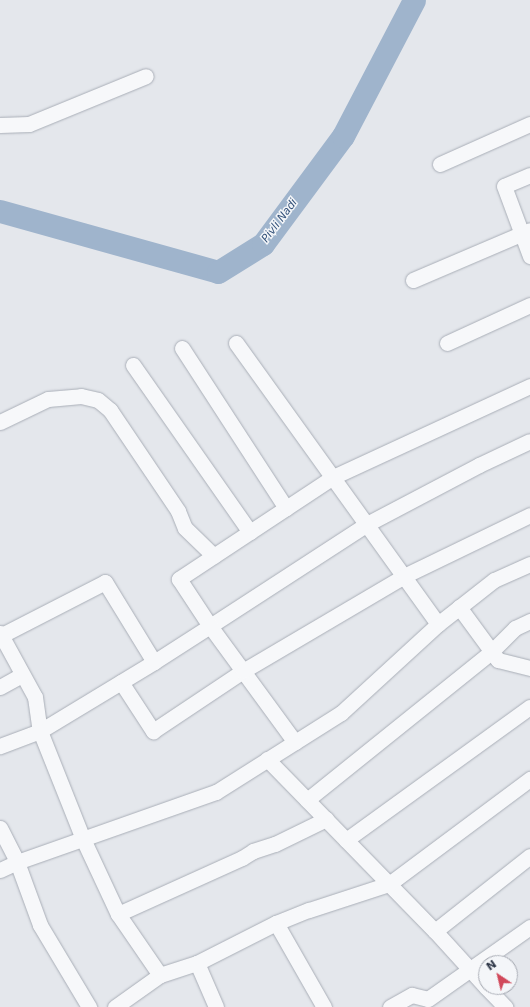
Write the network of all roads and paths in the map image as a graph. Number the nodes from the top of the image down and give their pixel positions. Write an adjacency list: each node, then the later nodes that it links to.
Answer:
1 (146, 76): 3 (street)
2 (530, 124): 4 (street)
3 (0, 125)
4 (440, 164)
5 (530, 175): 6 (street)
6 (525, 232): 7 (street); 8 (street)
7 (530, 256)
8 (413, 280)
9 (530, 305): 11 (street)
10 (236, 343): 17 (street)
11 (447, 343)
12 (182, 348): 18 (street)
13 (133, 364): 21 (street)
14 (530, 386): 17 (street)
15 (0, 422): 22 (street)
16 (530, 441): 20 (street)
17 (333, 477): 18 (street); 20 (street)
18 (286, 508): 21 (street)
19 (530, 515): 24 (street)
20 (367, 524): 24 (street); 28 (street)
21 (250, 532): 22 (street)
22 (214, 556): 28 (street)
23 (530, 564): 25 (street)
24 (404, 576): 27 (street); 33 (street)
25 (459, 607): 27 (street); 30 (street)
26 (530, 621): 30 (street)
27 (438, 624): 39 (street)
28 (210, 626): 31 (street); 33 (street)
29 (0, 635): 31 (street); 34 (street)
30 (491, 652): 32 (street); 43 (street)
31 (154, 662): 35 (street)
32 (530, 668)
33 (243, 671): 35 (street); 39 (street)
34 (22, 675): 36 (street); 38 (street)
35 (120, 682): 38 (street)
36 (0, 687)
37 (530, 707): 47 (street)
38 (40, 731): 40 (street); 46 (street)
39 (295, 742): 41 (street)
40 (0, 746)
41 (267, 759): 43 (street); 46 (street)
42 (530, 779): 51 (street)
43 (307, 800): 44 (street)
44 (326, 819): 47 (street); 52 (street)
45 (0, 828): 49 (street)
46 (83, 839): 49 (street); 52 (street)
47 (346, 840): 51 (street)
48 (530, 856): 55 (street)
49 (17, 862): 50 (street); 62 (street)
50 (0, 870)
51 (389, 884): 53 (street); 55 (street)
52 (118, 914): 58 (street)
53 (276, 923): 56 (street); 65 (street)
54 (530, 927): 57 (street)
55 (435, 931): 57 (street)
56 (197, 963): 58 (street); 64 (street)
57 (470, 970): 59 (street); 61 (street)
58 (160, 975): 63 (street)
59 (478, 978)
60 (494, 995): 67 (street)
61 (430, 1003): 66 (street)
62 (89, 1007)
63 (115, 1007)
64 (216, 1007)
65 (324, 1007)
66 (390, 1007)
67 (505, 1007)

